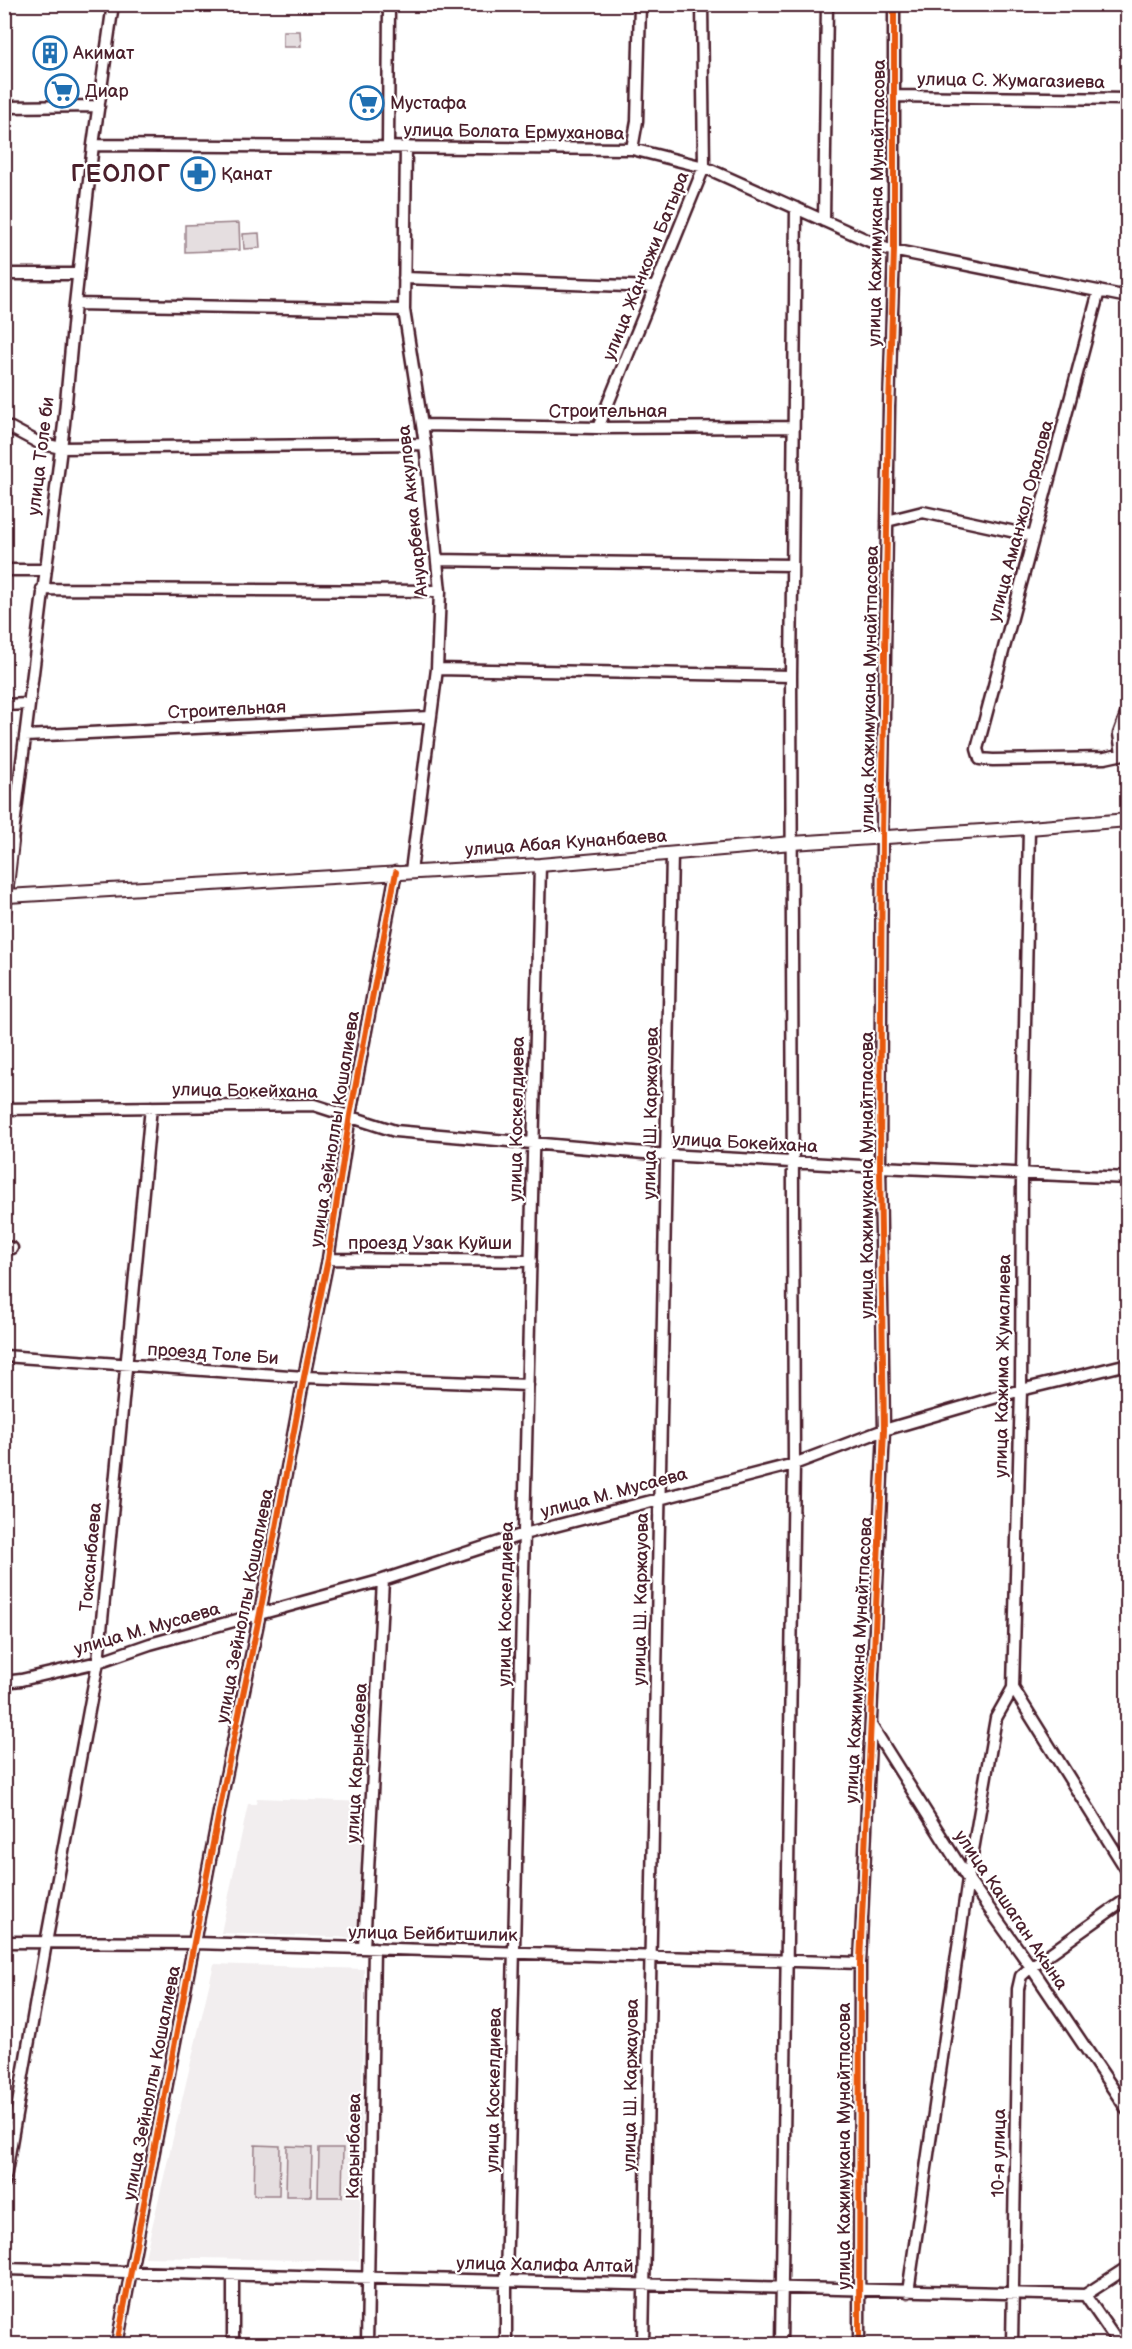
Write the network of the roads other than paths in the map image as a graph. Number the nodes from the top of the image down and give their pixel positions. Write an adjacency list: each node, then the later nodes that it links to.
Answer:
1 (113, 4): 9 (street, улица Толе би)
2 (389, 4): 12 (street)
3 (640, 4): 14 (street)
4 (702, 4): 15 (street, улица Жанкожи Батыра)
5 (827, 4): 17 (street)
6 (894, 4): 7 (street, улица Кажимукана Мунайтпасова)
7 (893, 96): 8 (street, улица С. Жумагазиева); 18 (street, улица Кажимукана Мунайтпасова)
8 (1128, 99)
9 (99, 106): 10 (street); 11 (street, улица Толе би)
10 (4, 107)
11 (93, 145): 12 (street, улица Болата Ермуханова); 20 (street, улица Толе би)
12 (388, 146): 13 (street, улица Болата Ермуханова)
13 (406, 146): 14 (street, улица Болата Ермуханова); 21 (street, Ануарбека Аккулова)
14 (632, 149): 15 (street, улица Болата Ермуханова)
15 (704, 167): 16 (street, улица Болата Ермуханова); 22 (street, улица Жанкожи Батыра)
16 (796, 208): 17 (street, улица Болата Ермуханова); 28 (street)
17 (824, 221): 18 (street, улица Болата Ермуханова)
18 (894, 250): 23 (street, улица Болата Ермуханова); 33 (street, улица Кажимукана Мунайтпасова)
19 (4, 274): 20 (street)
20 (78, 274): 25 (street, улица Толе би)
21 (404, 278): 22 (street); 26 (street, Ануарбека Аккулова)
22 (655, 287): 30 (street, улица Жанкожи Батыра)
23 (1099, 291): 24 (street, улица Болата Ермуханова); 34 (street, улица Аманжол Оралова)
24 (1128, 297)
25 (75, 304): 26 (street); 32 (street, улица Толе би)
26 (404, 310): 27 (street, Ануарбека Аккулова)
27 (422, 425): 30 (street, Строительная); 31 (street, Ануарбека Аккулова)
28 (793, 427): 30 (street, Строительная); 36 (street)
29 (4, 428): 32 (street)
30 (597, 428)
31 (425, 444): 32 (street); 35 (street, Ануарбека Аккулова)
32 (61, 448): 38 (street, улица Толе би)
33 (887, 521): 34 (street); 51 (street, улица Кажимукана Мунайтпасова)
34 (1034, 536): 48 (street, улица Аманжол Оралова)
35 (437, 560): 36 (street); 40 (street, Ануарбека Аккулова)
36 (792, 565): 42 (street)
37 (4, 570): 38 (street)
38 (46, 570): 39 (street, улица Толе би)
39 (42, 589): 40 (street); 44 (street, улица Толе би)
40 (440, 591): 41 (street, Ануарбека Аккулова)
41 (437, 669): 42 (street); 46 (street, Ануарбека Аккулова)
42 (791, 676): 53 (street)
43 (4, 705): 44 (street)
44 (29, 705): 47 (street, улица Толе би)
45 (1128, 709): 48 (street)
46 (430, 717): 47 (street, Строительная); 56 (street, Ануарбека Аккулова)
47 (25, 736): 52 (street, улица Толе би)
48 (1125, 754)
49 (1127, 820): 50 (street, улица Абая Кунанбаева)
50 (1029, 828): 51 (street, улица Абая Кунанбаева); 67 (street, улица Кажима Жумалиева)
51 (882, 837): 53 (street, улица Абая Кунанбаева); 66 (street, улица Кажимукана Мунайтпасова)
52 (8, 843): 58 (street, улица Толе би)
53 (792, 843): 54 (street, улица Абая Кунанбаева); 65 (street)
54 (672, 854): 55 (street, улица Абая Кунанбаева); 64 (street, улица Ш. Каржауова)
55 (540, 865): 56 (street, улица Абая Кунанбаева); 63 (street, улица Коскелдиева)
56 (411, 871): 57 (street, улица Абая Кунанбаева)
57 (396, 872): 58 (street, улица Абая Кунанбаева); 62 (street, улица Зейноллы Кошалиева)
58 (7, 896): 59 (street, улица Толе би)
59 (4, 912)
60 (152, 1107): 61 (street, улица Бокейхана); 62 (street, улица Бокейхана); 72 (street, Токсанбаева)
61 (4, 1109)
62 (350, 1115): 63 (street, улица Бокейхана); 69 (street, улица Зейноллы Кошалиева)
63 (533, 1142): 64 (street, улица Бокейхана); 70 (street, улица Коскелдиева)
64 (666, 1155): 65 (street, улица Бокейхана); 79 (street, улица Ш. Каржауова)
65 (791, 1162): 66 (street, улица Бокейхана); 78 (street)
66 (880, 1167): 67 (street, улица Бокейхана); 77 (street, улица Кажимукана Мунайтпасова)
67 (1022, 1174): 68 (street, улица Бокейхана); 76 (street, улица Кажима Жумалиева)
68 (1128, 1178)
69 (328, 1259): 70 (street, проезд Узак Куйши); 74 (street, улица Зейноллы Кошалиева)
70 (531, 1261): 75 (street, улица Коскелдиева)
71 (4, 1356): 72 (street, проезд Толе Би)
72 (126, 1364): 74 (street, проезд Толе Би); 83 (street, Токсанбаева)
73 (1128, 1364): 76 (street, улица М. Мусаева)
74 (304, 1377): 75 (street, проезд Толе Би); 82 (street, улица Зейноллы Кошалиева)
75 (528, 1385): 80 (street, улица Коскелдиева)
76 (1021, 1390): 77 (street, улица М. Мусаева); 85 (street, улица Кажима Жумалиева)
77 (884, 1430): 78 (street, улица М. Мусаева); 86 (street, улица Кажимукана Мунайтпасова)
78 (794, 1464): 79 (street, улица М. Мусаева); 96 (street)
79 (660, 1499): 80 (street, улица М. Мусаева); 95 (street, улица Ш. Каржауова)
80 (524, 1534): 81 (street, улица М. Мусаева); 94 (street, улица Коскелдиева)
81 (383, 1580): 82 (street, улица М. Мусаева); 93 (street, улица Карынбаева)
82 (260, 1613): 83 (street, улица М. Мусаева); 92 (street, улица Зейноллы Кошалиева)
83 (98, 1662): 84 (street, улица М. Мусаева); 91 (street, Токсанбаева)
84 (4, 1682)
85 (1013, 1688): 87 (street); 88 (street)
86 (871, 1725): 88 (street, улица Кашаган Акына); 97 (street, улица Кажимукана Мунайтпасова)
87 (1128, 1872)
88 (968, 1879): 98 (street, улица Кашаган Акына); 110 (street)
89 (1128, 1898): 98 (street)
90 (4, 1942): 91 (street, улица Бейбитшилик)
91 (46, 1943): 92 (street, улица Бейбитшилик); 100 (street, Токсанбаева)
92 (195, 1943): 93 (street, улица Бейбитшилик); 103 (street, улица Зейноллы Кошалиева)
93 (369, 1948): 94 (street, улица Бейбитшилик); 105 (street, Карынбаева)
94 (514, 1952): 95 (street, улица Бейбитшилик); 106 (street, улица Коскелдиева)
95 (650, 1956): 96 (street, улица Бейбитшилик); 107 (street, улица Ш. Каржауова)
96 (787, 1960): 97 (street, улица Бейбитшилик); 108 (street)
97 (860, 1963): 109 (street, улица Кажимукана Мунайтпасова)
98 (1031, 1967): 99 (street, улица Кашаган Акына); 111 (street, 10-я улица)
99 (1128, 2111)
100 (4, 2184)
101 (1128, 2267): 112 (street)
102 (4, 2269): 103 (street, улица Халифа Алтай)
103 (131, 2273): 104 (street, улица Халифа Алтай); 113 (street, улица Зейноллы Кошалиева)
104 (233, 2275): 105 (street, улица Халифа Алтай); 114 (street)
105 (368, 2278): 106 (street, улица Халифа Алтай); 115 (street, Карынбаева)
106 (506, 2281): 107 (street, улица Халифа Алтай); 116 (street, улица Коскелдиева)
107 (644, 2284): 108 (street, улица Халифа Алтай); 117 (street, улица Ш. Каржауова)
108 (781, 2287): 109 (street, улица Халифа Алтай); 118 (street)
109 (858, 2289): 110 (street, улица Халифа Алтай); 119 (street, улица Кажимукана Мунайтпасова)
110 (908, 2292): 111 (street, улица Халифа Алтай)
111 (1014, 2294): 112 (street, улица Халифа Алтай); 120 (street, 10-я улица)
112 (1085, 2295): 121 (street)
113 (117, 2344)
114 (232, 2344)
115 (367, 2344)
116 (506, 2344)
117 (643, 2344)
118 (781, 2344)
119 (859, 2344)
120 (1012, 2344)
121 (1119, 2344)

